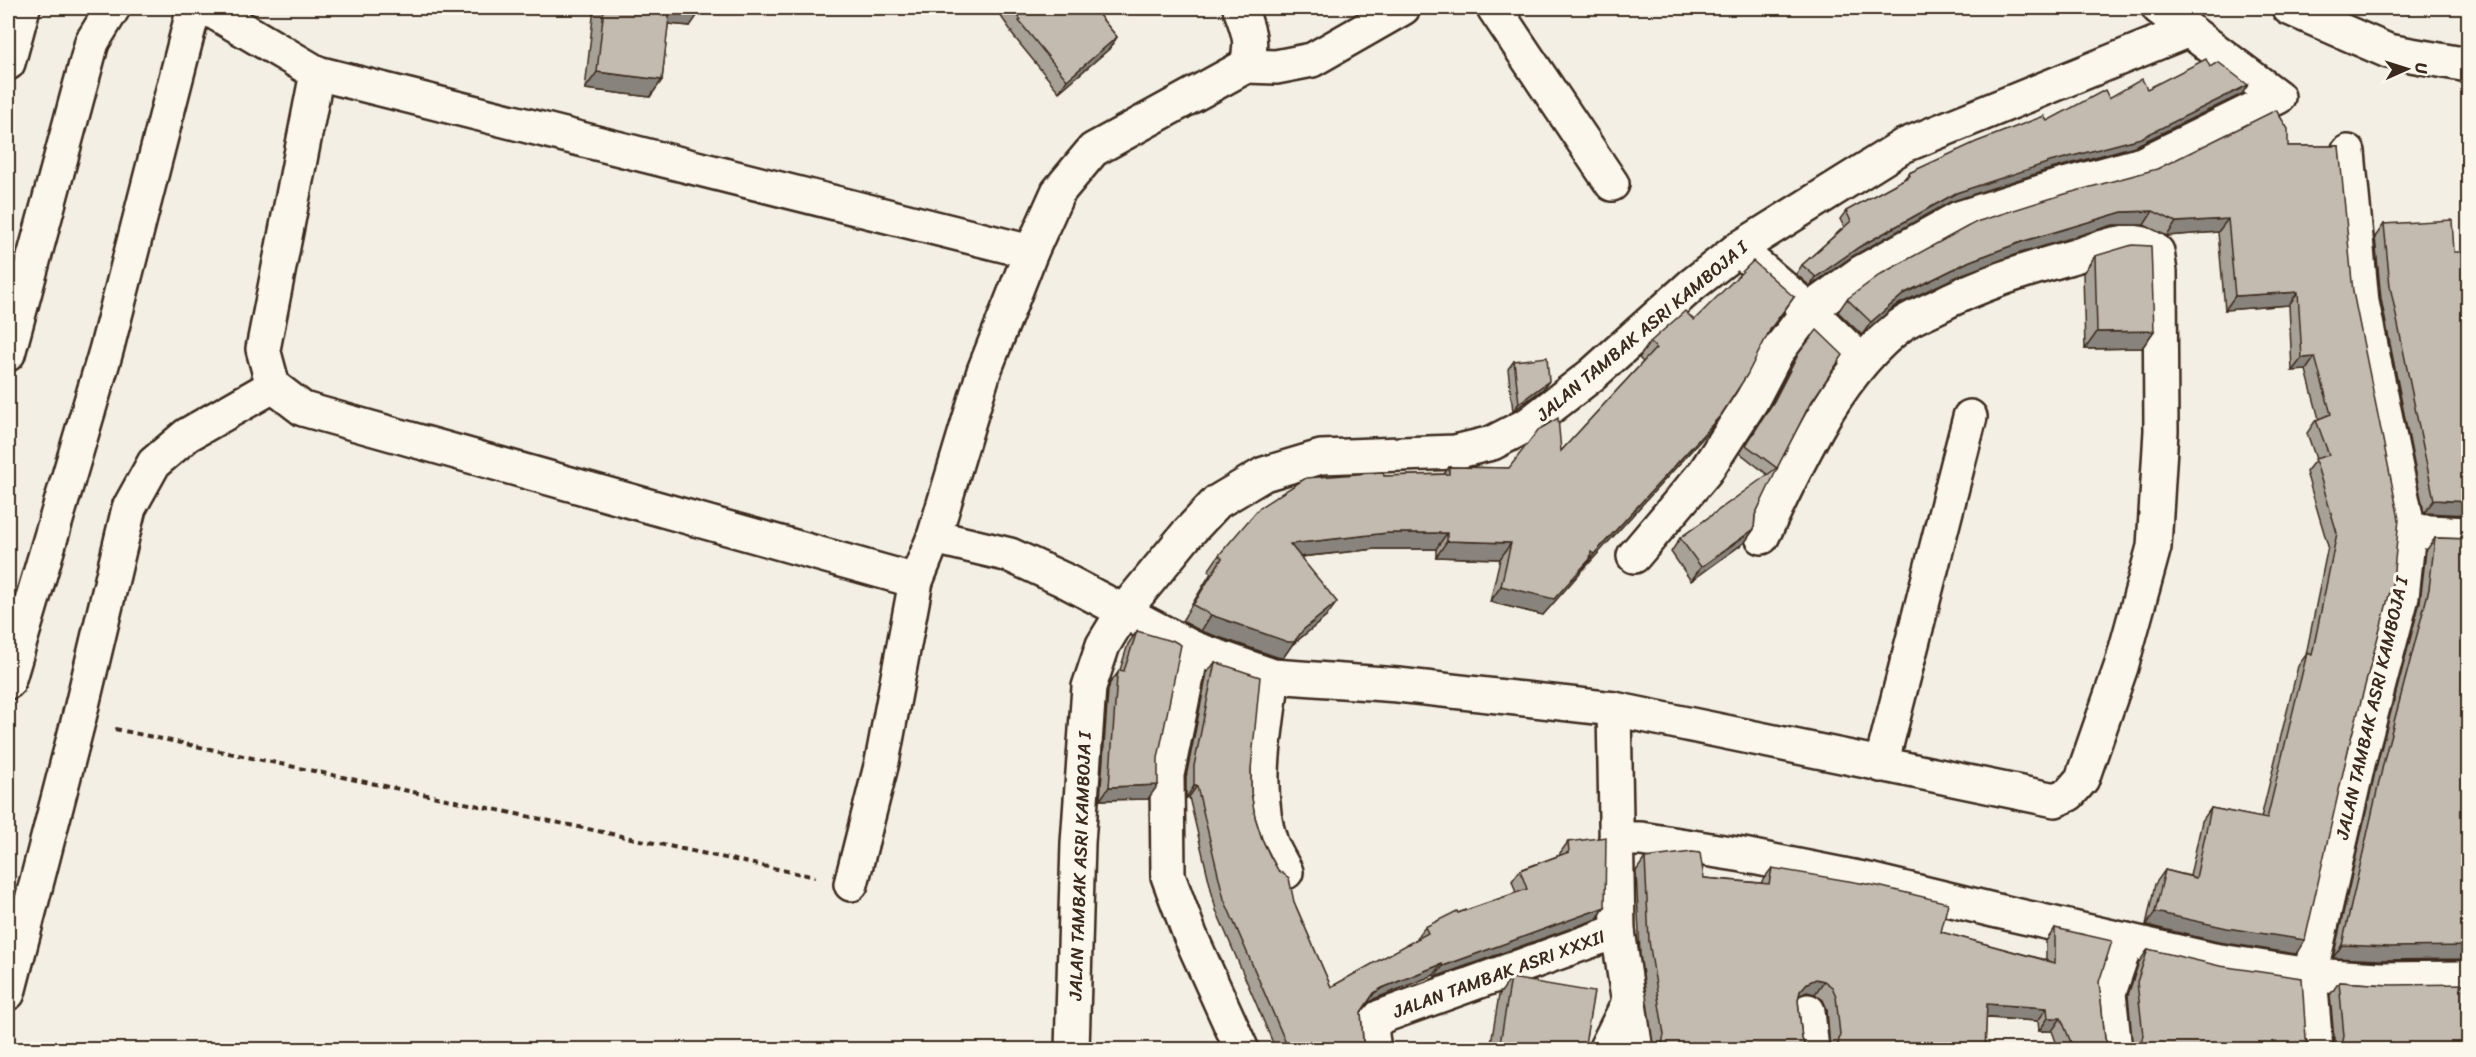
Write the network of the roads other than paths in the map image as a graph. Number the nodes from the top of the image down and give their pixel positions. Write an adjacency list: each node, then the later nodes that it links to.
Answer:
1 (23, 8): 13 (main road)
2 (102, 8): 12 (main road)
3 (113, 8): 12 (main road)
4 (194, 8): 35 (main road)
5 (207, 8): 16 (main road)
6 (1240, 8): 15 (main road)
7 (1403, 8): 15 (main road)
8 (1494, 8): 18 (main road)
9 (2159, 8): 11 (main road)
10 (2289, 8): 14 (main road)
11 (2189, 30): 19 (main road, JALAN TAMBAK ASRI KAMBOJA I); 21 (main road)
12 (92, 42): 22 (main road)
13 (8, 63)
14 (2469, 65)
15 (1246, 66): 20 (main road)
16 (316, 73): 20 (main road); 24 (main road)
17 (2348, 152): 26 (main road, JALAN TAMBAK ASRI KAMBOJA I)
18 (1612, 184)
19 (1738, 249): 21 (main road); 32 (main road, JALAN TAMBAK ASRI KAMBOJA I)
20 (1031, 252): 28 (main road)
21 (1809, 310): 23 (main road); 30 (main road)
22 (8, 354)
23 (1861, 361): 29 (main road); 37 (main road)
24 (273, 386): 31 (main road); 45 (main road)
25 (1970, 417): 37 (main road)
26 (2409, 531): 27 (main road); 43 (main road, JALAN TAMBAK ASRI KAMBOJA I)
27 (2469, 534)
28 (933, 537): 31 (main road); 32 (main road)
29 (1762, 537)
30 (1634, 556)
31 (916, 581): 40 (main road)
32 (1123, 612): 33 (main road); 48 (main road, JALAN TAMBAK ASRI KAMBOJA I)
33 (1193, 648): 34 (main road); 49 (main road)
34 (1273, 676): 36 (main road); 39 (main road)
35 (8, 682)
36 (1614, 709): 37 (main road); 38 (main road)
37 (1881, 765)
38 (1616, 839): 41 (main road); 42 (main road)
39 (1286, 872)
40 (851, 884)
41 (1618, 931): 46 (main road); 50 (main road, JALAN TAMBAK ASRI XXXII)
42 (2127, 940): 43 (main road); 54 (main road)
43 (2310, 975): 44 (main road); 55 (main road, JALAN TAMBAK ASRI KAMBOJA I)
44 (2469, 978)
45 (8, 993)
46 (1630, 1000): 51 (main road); 52 (main road)
47 (1808, 1011): 53 (main road)
48 (1072, 1050)
49 (1242, 1050)
50 (1374, 1050)
51 (1605, 1050)
52 (1636, 1050)
53 (1812, 1050)
54 (2115, 1050)
55 (2316, 1050)

